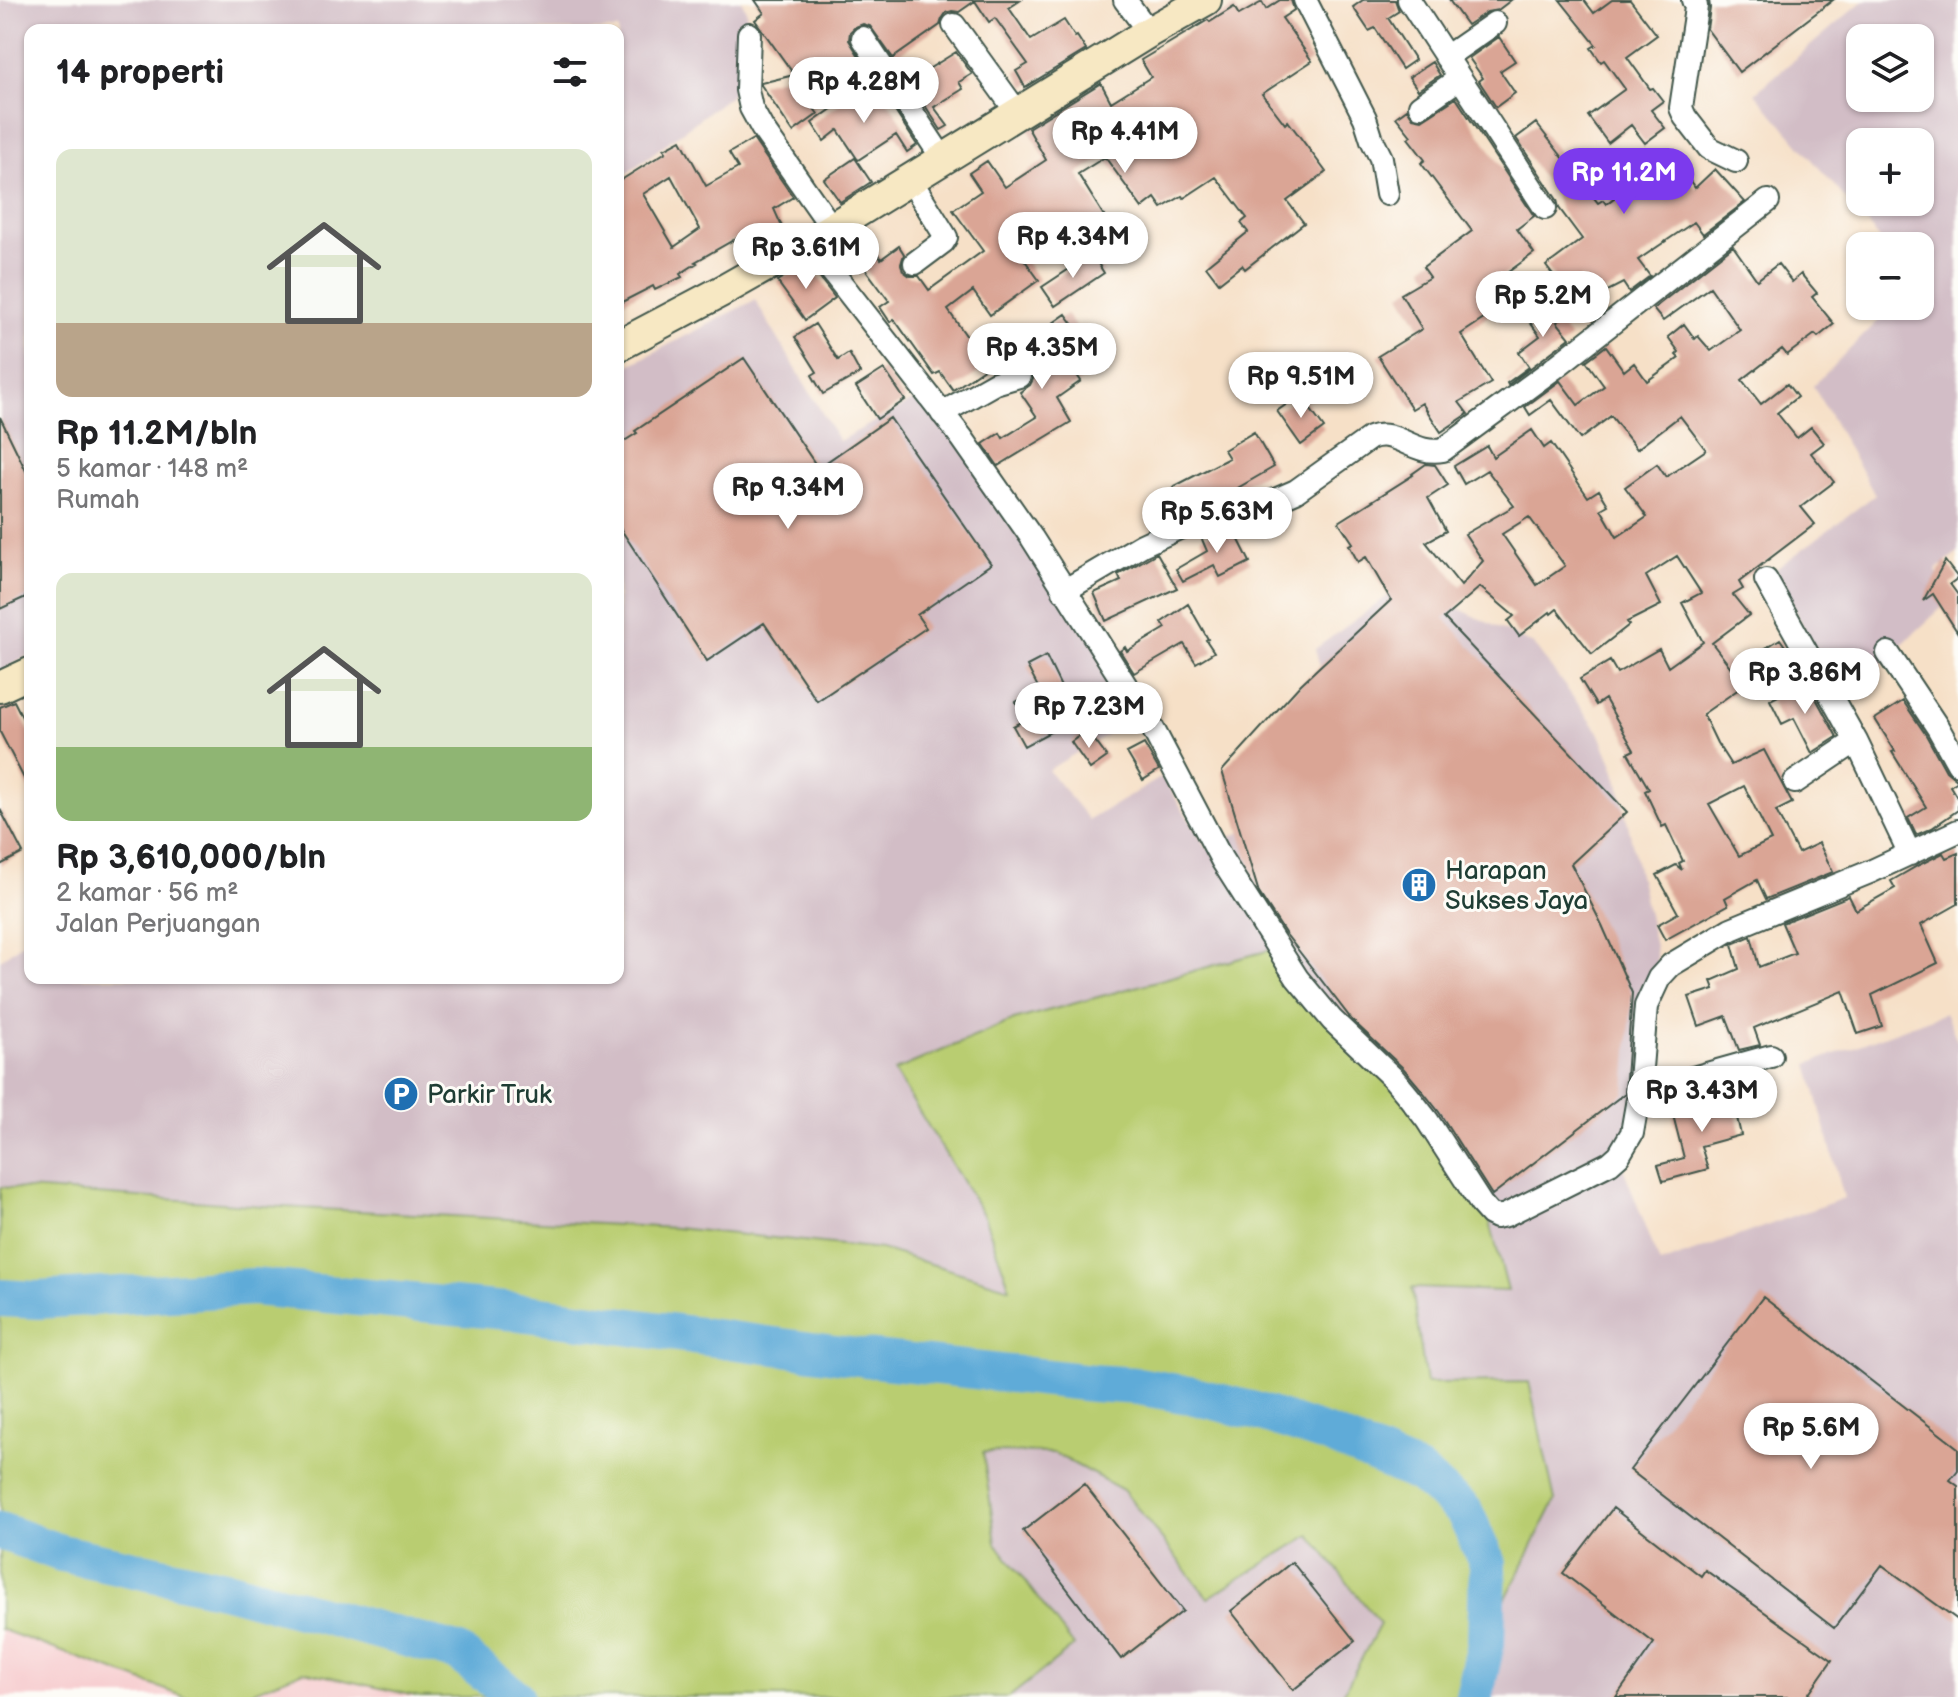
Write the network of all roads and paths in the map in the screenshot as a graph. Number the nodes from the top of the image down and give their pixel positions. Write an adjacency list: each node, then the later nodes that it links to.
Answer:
1 (1125, 0): 8 (street)
2 (1206, 0): 8 (street)
3 (1305, 0): 18 (street)
4 (1409, 0): 11 (street)
5 (1693, 0): 16 (street)
6 (1495, 23): 11 (street)
7 (954, 25): 14 (street)
8 (1149, 32): 14 (street)
9 (749, 34): 21 (street)
10 (863, 38): 15 (street)
11 (1446, 57): 12 (street)
12 (1460, 78): 13 (street); 20 (street)
13 (1420, 106)
14 (1017, 112): 15 (street)
15 (943, 159): 17 (street)
16 (1736, 161)
17 (910, 179): 21 (street); 22 (street)
18 (1387, 194)
19 (1768, 201): 27 (street)
20 (1545, 208)
21 (820, 235): 23 (street); 25 (street)
22 (915, 263)
23 (624, 343)
24 (1019, 376): 25 (street)
25 (942, 413): 27 (street)
26 (1766, 580): 31 (street)
27 (1064, 591): 37 (street)
28 (1888, 653): 32 (street)
29 (24, 676): 30 (street)
30 (0, 687)
31 (1856, 741): 33 (street); 35 (street)
32 (1958, 764)
33 (1795, 782)
34 (1958, 831): 35 (street)
35 (1910, 854): 37 (street)
36 (1771, 1056): 37 (street)
37 (1639, 1093)

